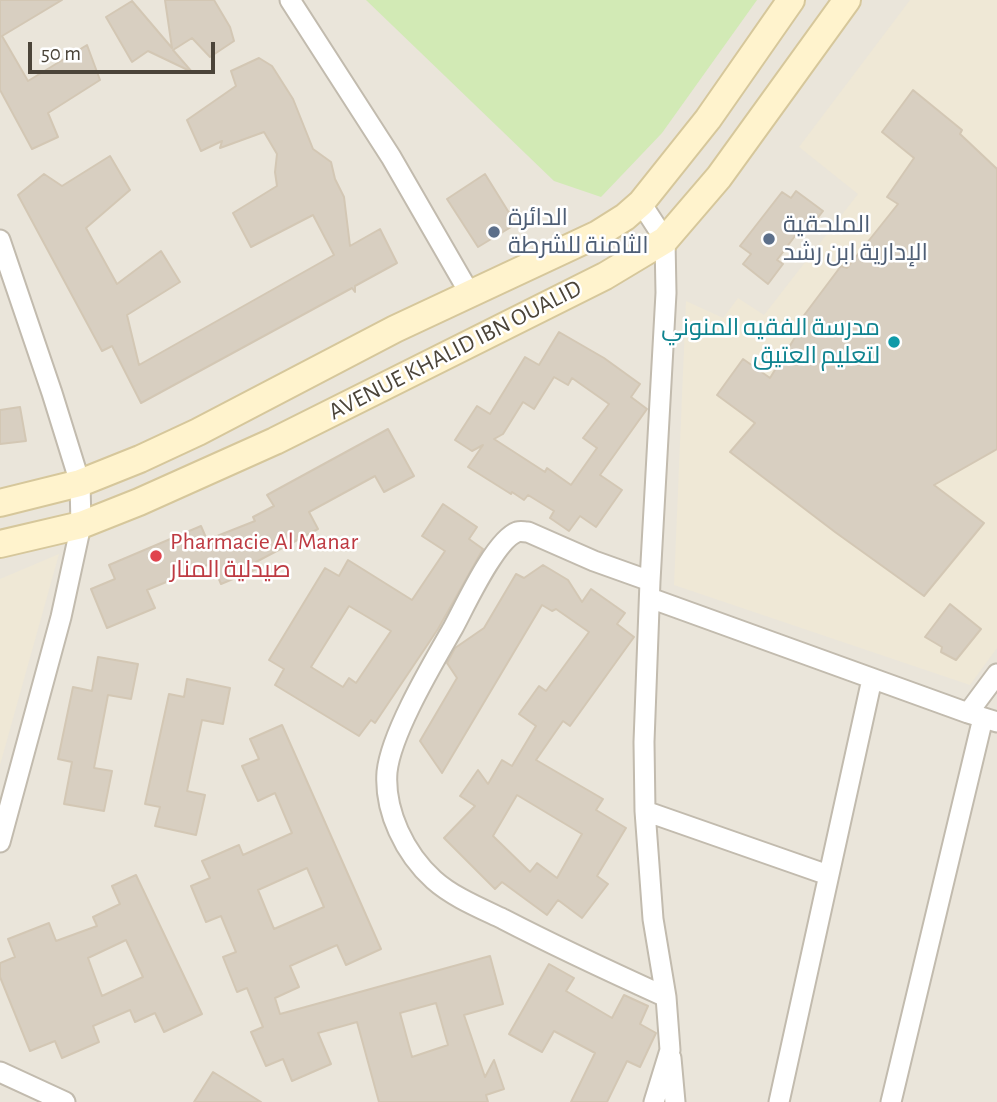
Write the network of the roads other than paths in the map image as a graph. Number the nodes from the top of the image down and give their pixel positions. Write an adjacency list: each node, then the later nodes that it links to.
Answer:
1 (290, 0): 7 (street)
2 (792, 0): 4 (main road, AVENUE KHALID IBN OUALID)
3 (847, 0): 6 (main road, AVENUE KHALID IBN OUALID)
4 (641, 204): 6 (street); 7 (main road, AVENUE KHALID IBN OUALID)
5 (0, 240): 8 (street)
6 (665, 240): 10 (main road, AVENUE KHALID IBN OUALID); 12 (street)
7 (470, 294): 8 (main road, AVENUE KHALID IBN OUALID)
8 (80, 483): 9 (main road, AVENUE KHALID IBN OUALID); 10 (street)
9 (0, 503)
10 (81, 525): 11 (main road, AVENUE KHALID IBN OUALID); 17 (street)
11 (0, 544)
12 (650, 589): 14 (street); 16 (street); 19 (street)
13 (997, 674): 15 (street)
14 (873, 679): 15 (street); 18 (street)
15 (983, 718): 26 (street)
16 (645, 811): 18 (street); 19 (street)
17 (0, 842)
18 (828, 875): 25 (street)
19 (666, 996): 20 (street)
20 (670, 1050): 23 (street); 24 (street)
21 (0, 1072): 22 (street)
22 (65, 1102)
23 (654, 1102)
24 (675, 1102)
25 (779, 1102)
26 (891, 1102)

